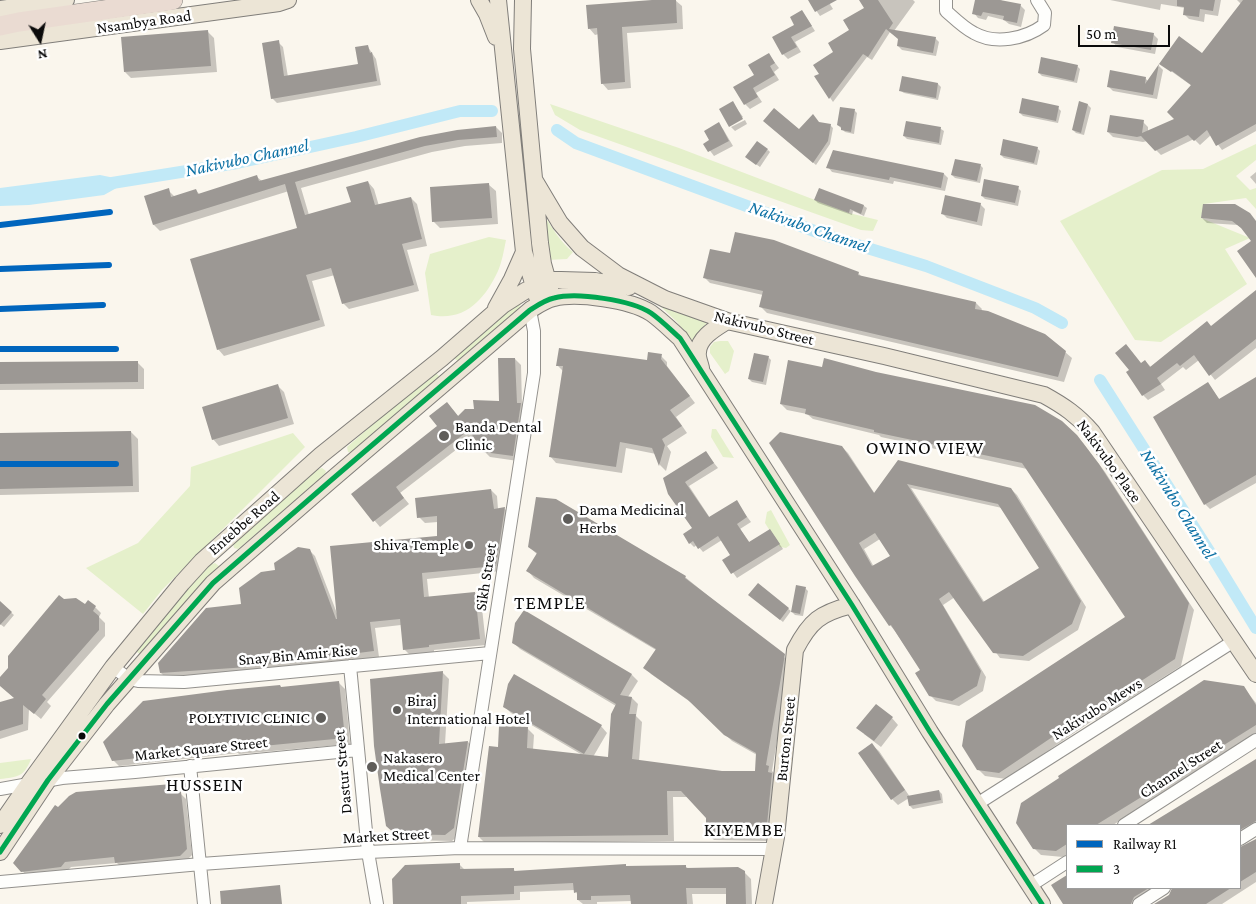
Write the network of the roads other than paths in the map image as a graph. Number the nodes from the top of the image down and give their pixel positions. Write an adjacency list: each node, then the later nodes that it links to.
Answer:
1 (66, 0): 10 (main road)
2 (173, 0): 11 (highway)
3 (288, 0): 12 (main road, Nsambya Road)
4 (478, 0): 14 (main road)
5 (498, 0): 14 (main road)
6 (523, 0): 13 (main road)
7 (532, 0): 13 (main road)
8 (946, 0): 9 (street)
9 (1036, 0)
10 (0, 9)
11 (6, 23)
12 (0, 41)
13 (522, 49): 15 (main road)
14 (504, 60): 16 (main road)
15 (535, 181): 17 (main road); 18 (main road)
16 (524, 252): 17 (main road); 20 (main road)
17 (540, 284): 18 (main road); 19 (main road); 20 (main road, Entebbe Road)
18 (646, 290): 21 (main road, Nakivubo Street)
19 (541, 304): 23 (main road); 25 (main road, Entebbe Road); 30 (street, Sikh Street)
20 (492, 313): 24 (main road, Entebbe Road)
21 (727, 321): 22 (main road, Nakivubo Street); 23 (main road)
22 (884, 356): 29 (main road, Nakivubo Place)
23 (701, 370): 28 (main road)
24 (321, 455): 25 (main road); 26 (main road, Entebbe Road)
25 (341, 472): 27 (main road, Entebbe Road)
26 (217, 547): 27 (main road); 32 (main road, Entebbe Road)
27 (233, 566): 34 (main road, Entebbe Road)
28 (852, 605): 41 (main road); 47 (main road, Burton Street)
29 (1234, 641): 33 (main road, Nakivubo Place); 41 (street, Nakivubo Mews)
30 (490, 653): 31 (street, Snay Bin Amir Rise); 46 (street, Sikh Street)
31 (350, 666): 34 (street, Snay Bin Amir Rise); 36 (street, Dastur Street)
32 (114, 667): 34 (street); 39 (main road, Entebbe Road)
33 (1256, 674)
34 (129, 679): 38 (main road, Entebbe Road)
35 (1256, 740): 43 (street, Channel Street)
36 (358, 750): 37 (street, Market Square Street); 49 (street, Dastur Street)
37 (190, 766): 38 (street, Market Square Street); 51 (street)
38 (48, 780): 39 (street, Market Square Street); 48 (main road, Entebbe Road)
39 (29, 783): 40 (street, Market Square Street); 42 (main road, Entebbe Road)
40 (0, 789)
41 (977, 804): 53 (main road)
42 (0, 823)
43 (1126, 824)
44 (1256, 829): 45 (street)
45 (1241, 838)
46 (460, 848): 47 (street, Market Street); 49 (street, Market Street)
47 (774, 849): 57 (main road, Burton Street)
48 (0, 852)
49 (368, 852): 51 (street, Market Street); 56 (street, Dastur Street)
50 (1066, 863): 53 (street)
51 (201, 864): 52 (street, Market Street); 55 (street)
52 (0, 882)
53 (1030, 886): 58 (main road)
54 (1162, 889): 59 (street)
55 (204, 904)
56 (377, 904)
57 (764, 904)
58 (1042, 904)
59 (1139, 904)

